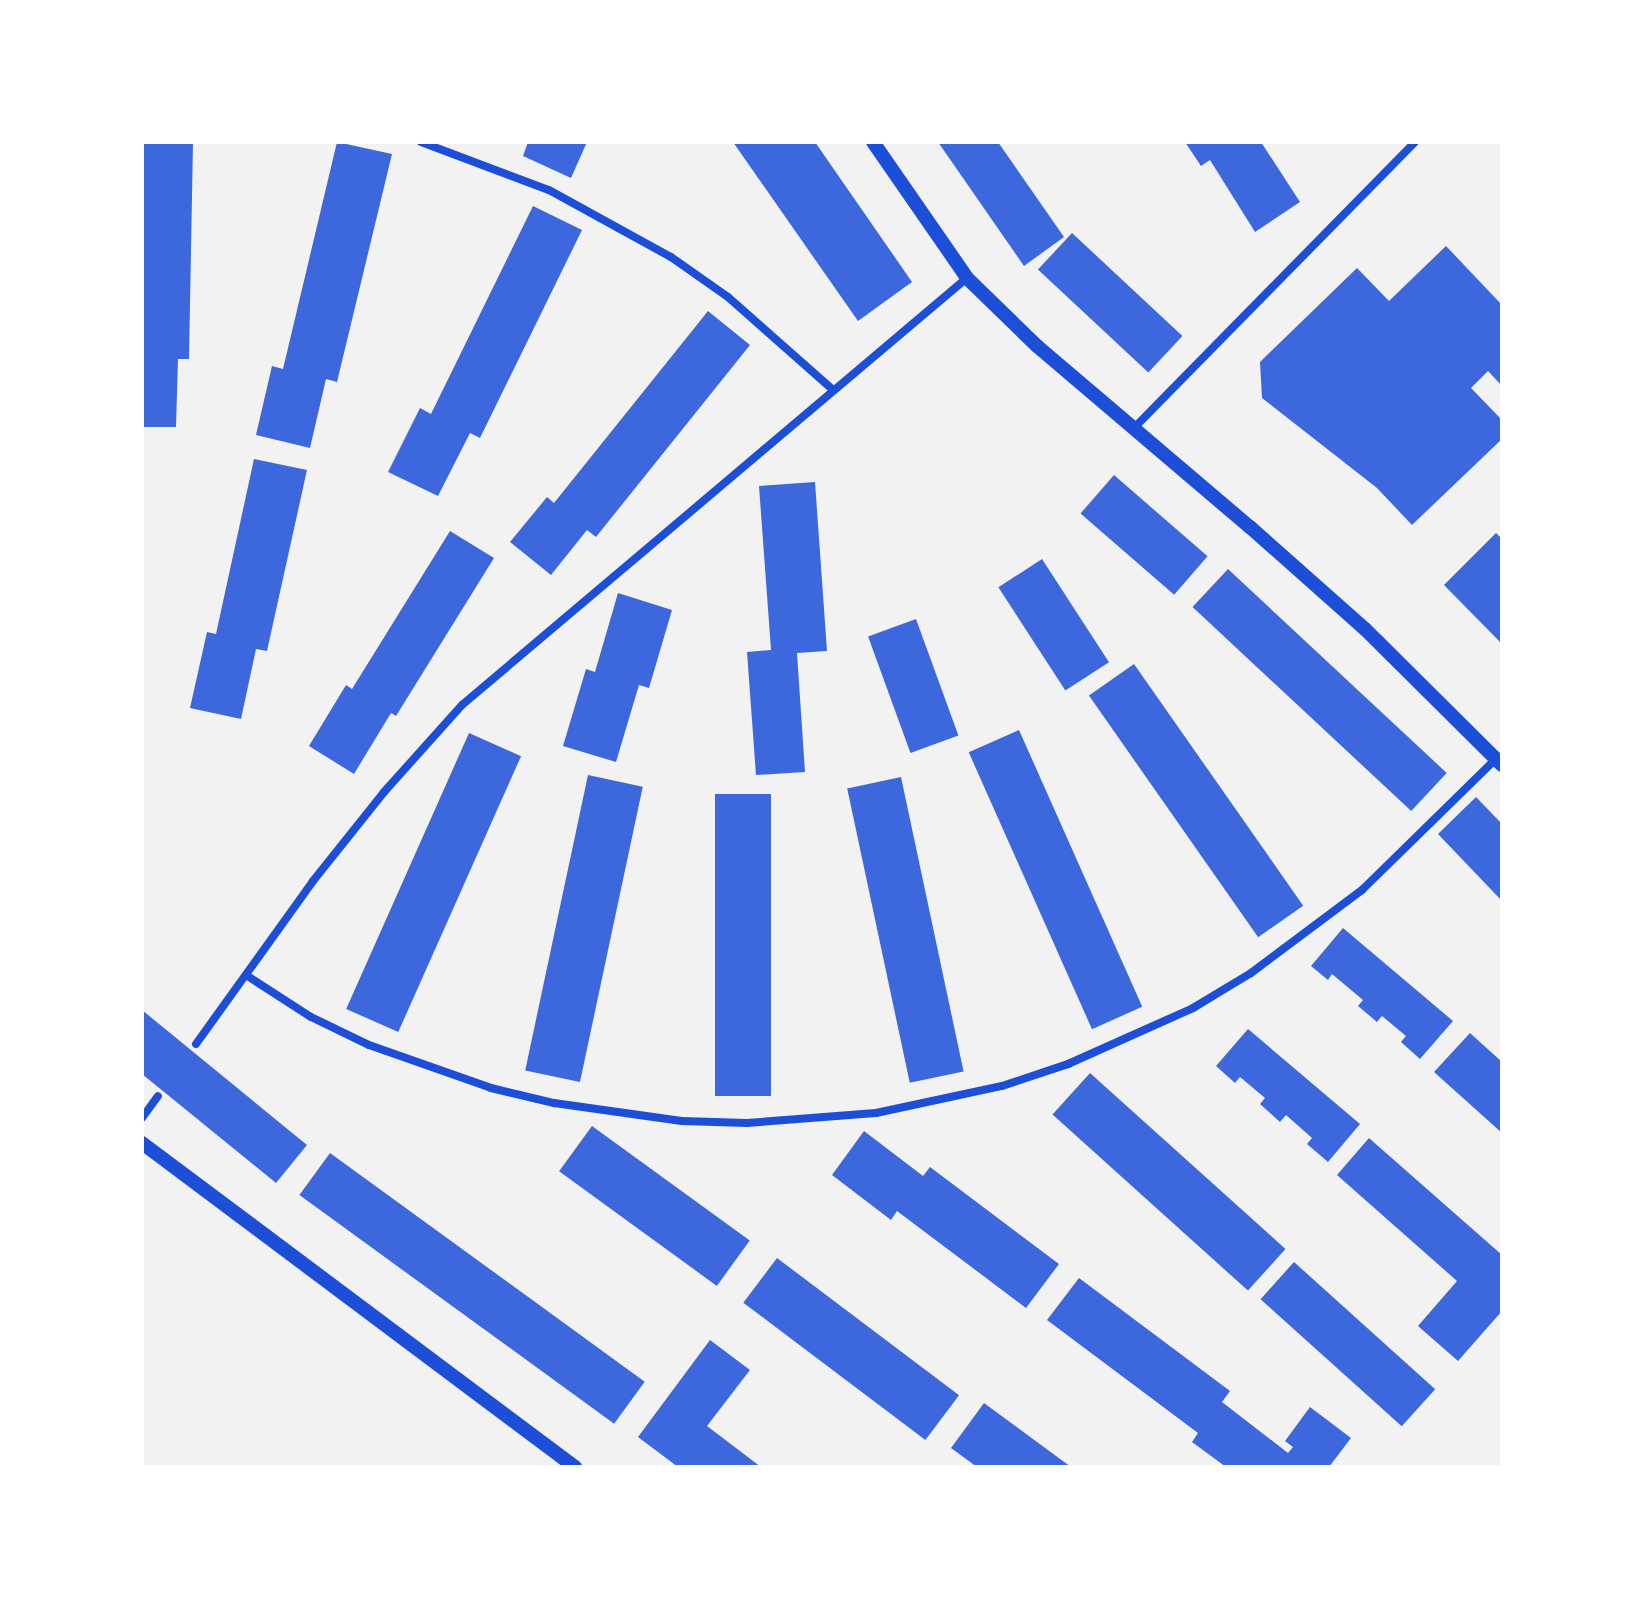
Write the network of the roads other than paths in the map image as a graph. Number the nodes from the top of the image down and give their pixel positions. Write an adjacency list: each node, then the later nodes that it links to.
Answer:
1 (421, 142): 5 (street)
2 (873, 142): 4 (street)
3 (1415, 142): 6 (street)
4 (967, 278): 5 (street); 6 (street)
5 (833, 390): 8 (street)
6 (1134, 428): 7 (street)
7 (1499, 762): 8 (street)
8 (246, 975): 9 (street)
9 (196, 1044)
10 (158, 1096): 11 (street)
11 (142, 1118)
12 (142, 1143): 13 (street)
13 (575, 1467)

